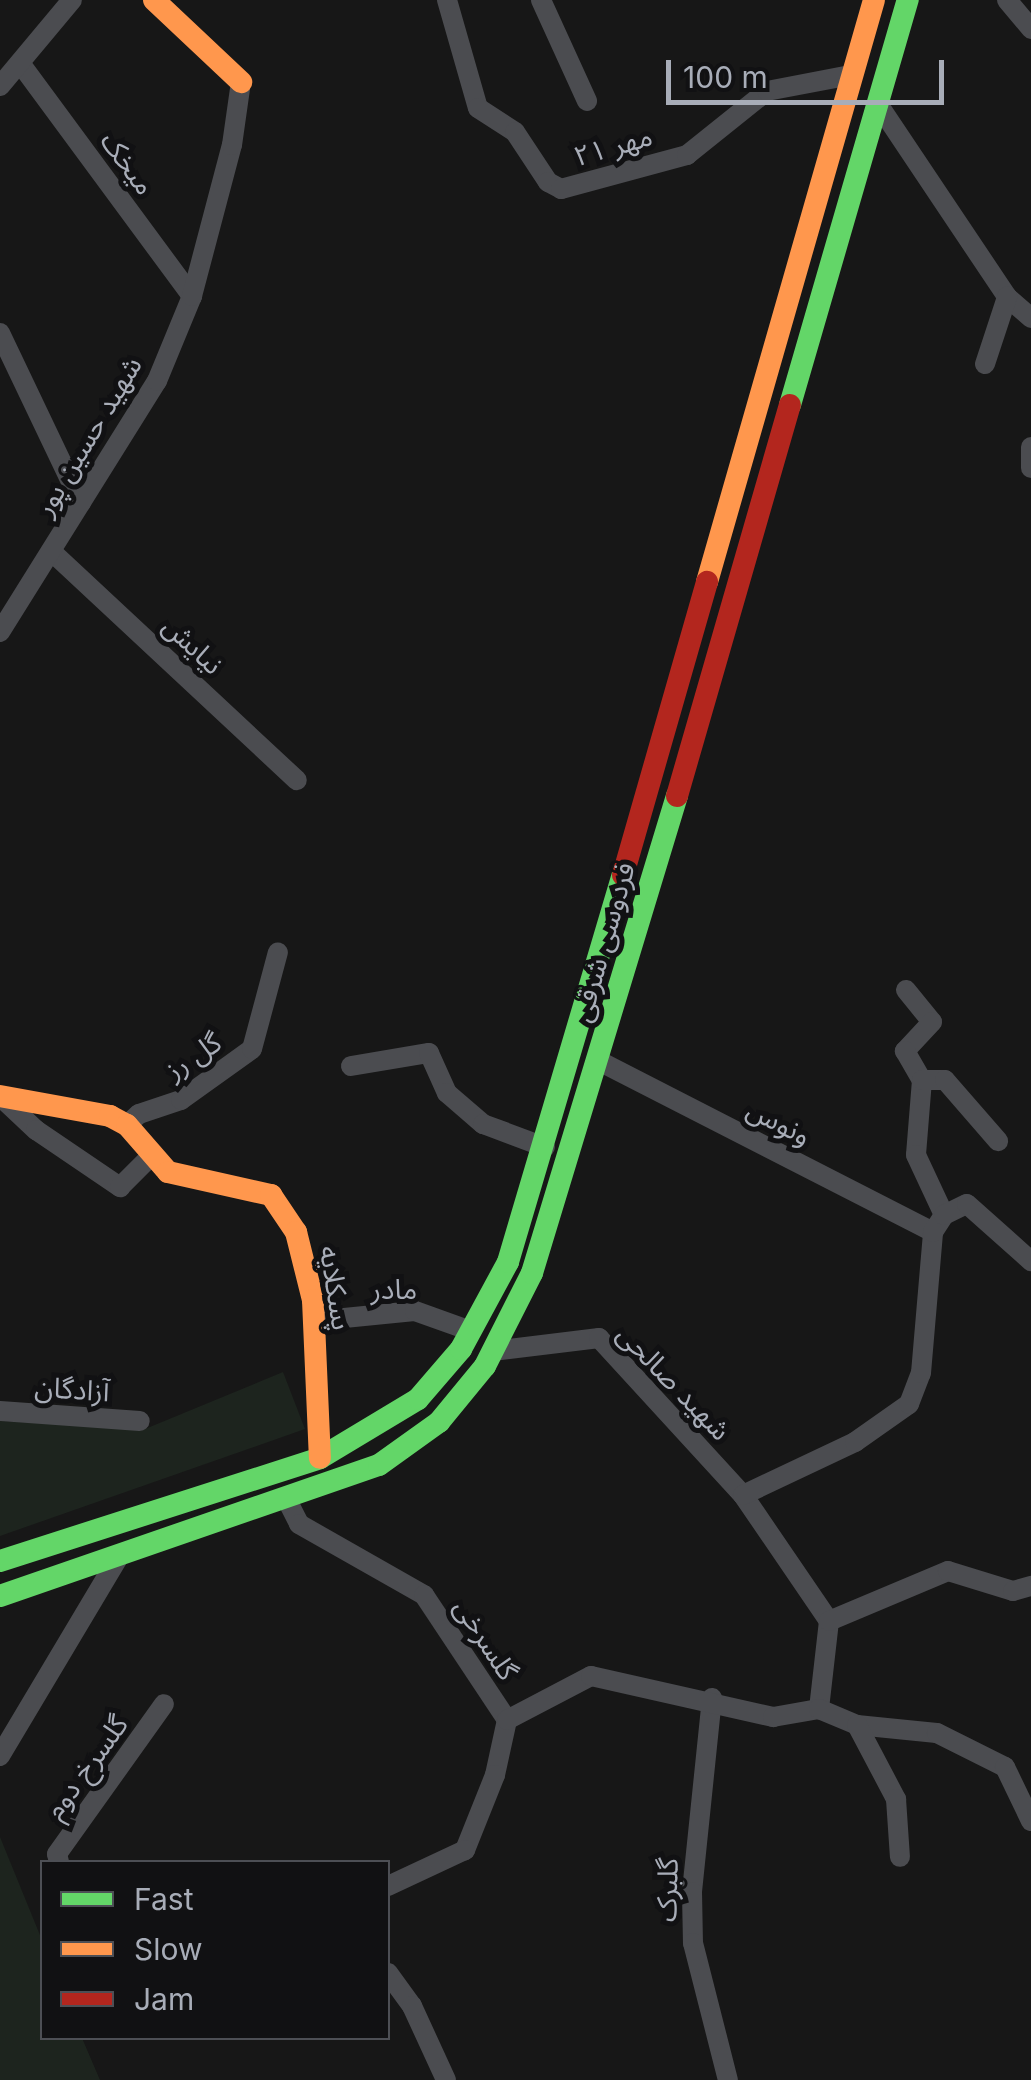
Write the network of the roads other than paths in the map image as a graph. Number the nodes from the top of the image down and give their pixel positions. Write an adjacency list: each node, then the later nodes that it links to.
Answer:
1 (72, 0): 11 (street)
2 (154, 0): 13 (main road)
3 (447, 0): 12 (street, مهر ۲۱)
4 (541, 0): 15 (street)
5 (854, 0): 10 (main road)
6 (874, 0): 10 (main road, فردوسی شرقی)
7 (908, 0): 16 (main road, فردوسی شرقی)
8 (1007, 0): 9 (street)
9 (1031, 29)
10 (862, 38): 12 (main road, فردوسی شرقی)
11 (20, 63): 14 (street); 17 (street, میخک)
12 (851, 75): 36 (main road, فردوسی شرقی)
13 (240, 82): 17 (street, شهید حسین پور)
14 (0, 86)
15 (587, 101)
16 (878, 104): 18 (street); 30 (main road, فردوسی شرقی)
17 (192, 296): 24 (street, شهید حسین پور)
18 (1006, 296): 19 (street); 21 (street)
19 (1031, 318)
20 (0, 333): 24 (street)
21 (985, 364)
22 (1031, 447): 23 (street)
23 (1031, 468)
24 (81, 503): 25 (street, شهید حسین پور)
25 (51, 551): 26 (street, شهید حسین پور); 27 (street, نیایش)
26 (0, 632)
27 (297, 780)
28 (278, 952): 34 (street, گل رز)
29 (906, 990): 32 (street)
30 (600, 1061): 38 (street, ونوس); 42 (main road, فردوسی شرقی)
31 (351, 1066): 36 (street)
32 (922, 1080): 35 (street); 38 (street)
33 (2, 1098): 34 (main road, پسکلایه); 37 (street)
34 (127, 1125): 37 (main road, پسکلایه)
35 (998, 1141)
36 (545, 1147): 41 (main road, فردوسی شرقی)
37 (152, 1154): 40 (main road, پسکلایه)
38 (939, 1223): 39 (street); 46 (street)
39 (1031, 1261)
40 (314, 1321): 41 (street, مادر); 45 (main road, پسکلایه)
41 (471, 1330): 45 (main road, فردوسی شرقی)
42 (492, 1352): 46 (street, شهید صالحی); 47 (main road, فردوسی شرقی)
43 (0, 1411): 44 (street, آزادگان)
44 (140, 1421)
45 (320, 1458): 49 (main road, فردوسی شرقی)
46 (743, 1495): 52 (street, شهید صالحی)
47 (287, 1500): 48 (main road, فردوسی شرقی); 56 (street, گلسرخی)
48 (119, 1556): 51 (main road, فردوسی شرقی); 58 (street)
49 (0, 1562)
50 (1031, 1586): 52 (street)
51 (0, 1596)
52 (829, 1621): 55 (street)
53 (712, 1698): 55 (street); 56 (street); 65 (street, گلبرک)
54 (164, 1704): 61 (street, گلسرخ دوم)
55 (820, 1709): 57 (street)
56 (506, 1720): 62 (street, گلسرخی)
57 (857, 1725): 59 (street); 60 (street)
58 (0, 1756)
59 (1031, 1821)
60 (900, 1858)
61 (59, 1860)
62 (390, 1885)
63 (390, 1976): 64 (street)
64 (446, 2080)
65 (728, 2080)

